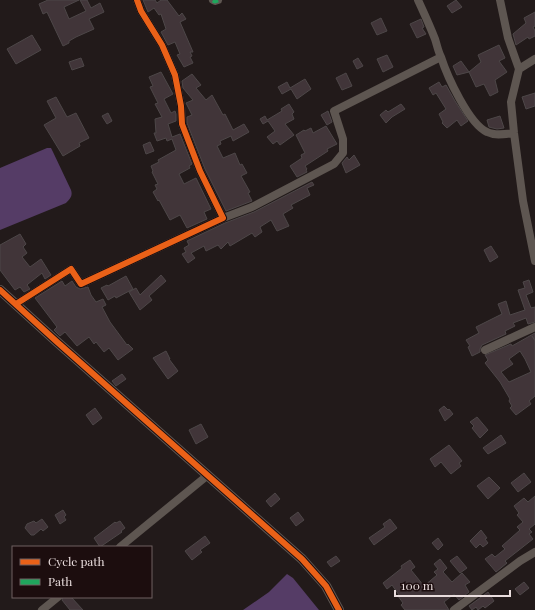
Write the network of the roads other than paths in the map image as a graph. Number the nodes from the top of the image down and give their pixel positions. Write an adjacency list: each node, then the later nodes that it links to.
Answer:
1 (137, 0): 10 (street)
2 (213, 0): 3 (street)
3 (218, 0)
4 (418, 0): 6 (street)
5 (500, 0): 8 (street)
6 (441, 57): 9 (street); 10 (street)
7 (535, 59): 8 (street)
8 (519, 69): 9 (street)
9 (514, 133): 11 (street)
10 (223, 218): 13 (street)
11 (535, 261)
12 (0, 290): 13 (street)
13 (16, 304): 16 (street)
14 (535, 327): 15 (street)
15 (485, 350)
16 (208, 475): 17 (street); 21 (street)
17 (121, 546)
18 (535, 552): 22 (street)
19 (57, 598): 20 (street)
20 (42, 610)
21 (339, 610)
22 (454, 610)

